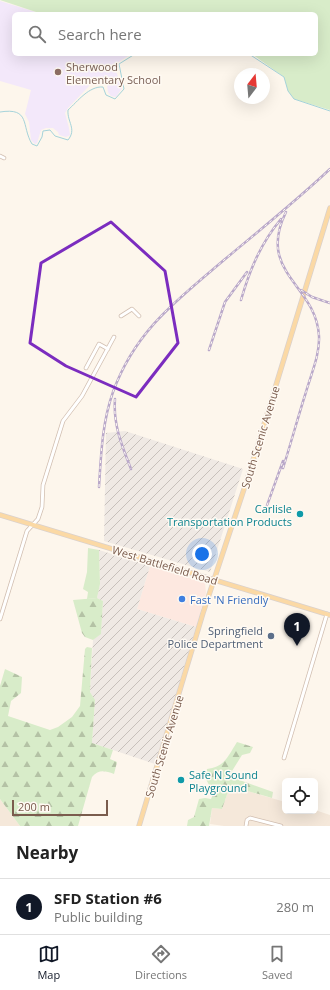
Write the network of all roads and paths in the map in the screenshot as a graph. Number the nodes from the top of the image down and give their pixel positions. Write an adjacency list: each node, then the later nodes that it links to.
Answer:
1 (330, 208): 9 (main road, South Scenic Avenue)
2 (121, 316): 3 (street)
3 (139, 316)
4 (114, 338): 5 (street)
5 (108, 349): 6 (street); 8 (street)
6 (86, 368)
7 (0, 515): 8 (main road, West Battlefield Road)
8 (32, 525): 9 (main road, West Battlefield Road); 11 (street)
9 (213, 580): 10 (main road, West Battlefield Road); 13 (main road, South Scenic Avenue)
10 (329, 614): 12 (street)
11 (0, 619)
12 (284, 758)
13 (139, 826)
14 (246, 826): 15 (street)
15 (281, 826)

